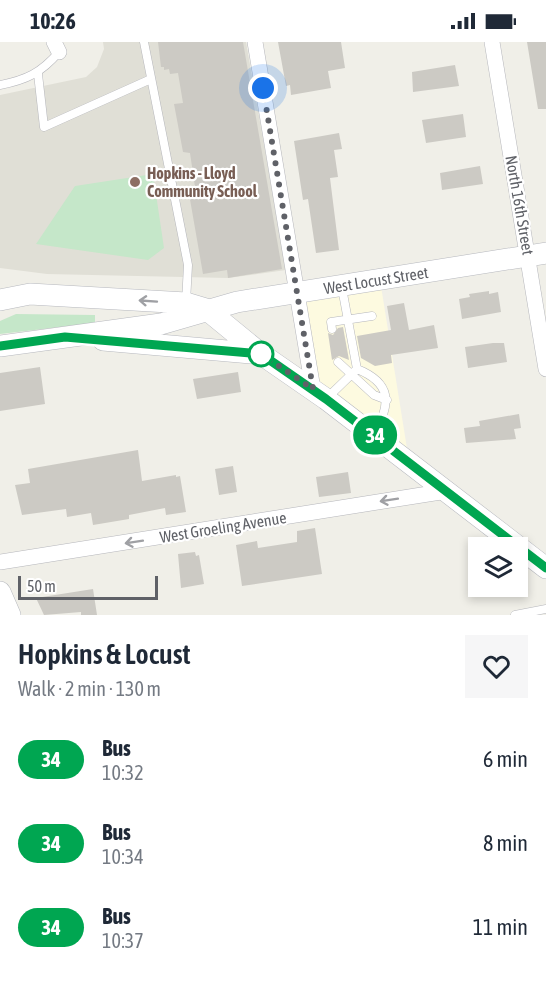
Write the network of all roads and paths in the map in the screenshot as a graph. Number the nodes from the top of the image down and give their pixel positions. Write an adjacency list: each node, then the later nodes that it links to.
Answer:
1 (144, 42): 6 (lane)
2 (255, 42): 11 (street)
3 (492, 42): 8 (street, North 16th Street)
4 (56, 47): 5 (lane)
5 (38, 74): 6 (lane); 7 (lane)
6 (151, 79): 14 (lane)
7 (0, 85)
8 (537, 255): 9 (main road, West Locust Street); 22 (street, North 16th Street)
9 (342, 285): 11 (main road, West Locust Street); 16 (lane)
10 (0, 286): 12 (main road)
11 (296, 293): 14 (main road, West Locust Street); 24 (street)
12 (30, 294): 13 (main road, West Locust Street); 14 (main road, West Locust Street, one-way to 12)
13 (0, 300)
14 (196, 306): 18 (main road, West Locust Street); 20 (main road)
15 (372, 316): 16 (lane)
16 (348, 319): 17 (lane); 23 (lane)
17 (332, 329)
18 (65, 337): 19 (main road, West Locust Street); 20 (main road)
19 (0, 346)
20 (261, 354): 24 (main road)
21 (338, 362): 23 (lane)
22 (546, 369)
23 (354, 371): 24 (lane); 25 (lane)
24 (320, 394): 25 (main road)
25 (375, 435): 26 (main road)
26 (447, 491): 27 (street, West Groeling Avenue, one-way to 27); 28 (main road)
27 (0, 562)
28 (546, 568)
29 (0, 592): 31 (main road)
30 (546, 609): 32 (lane)
31 (10, 615)
32 (515, 615)

